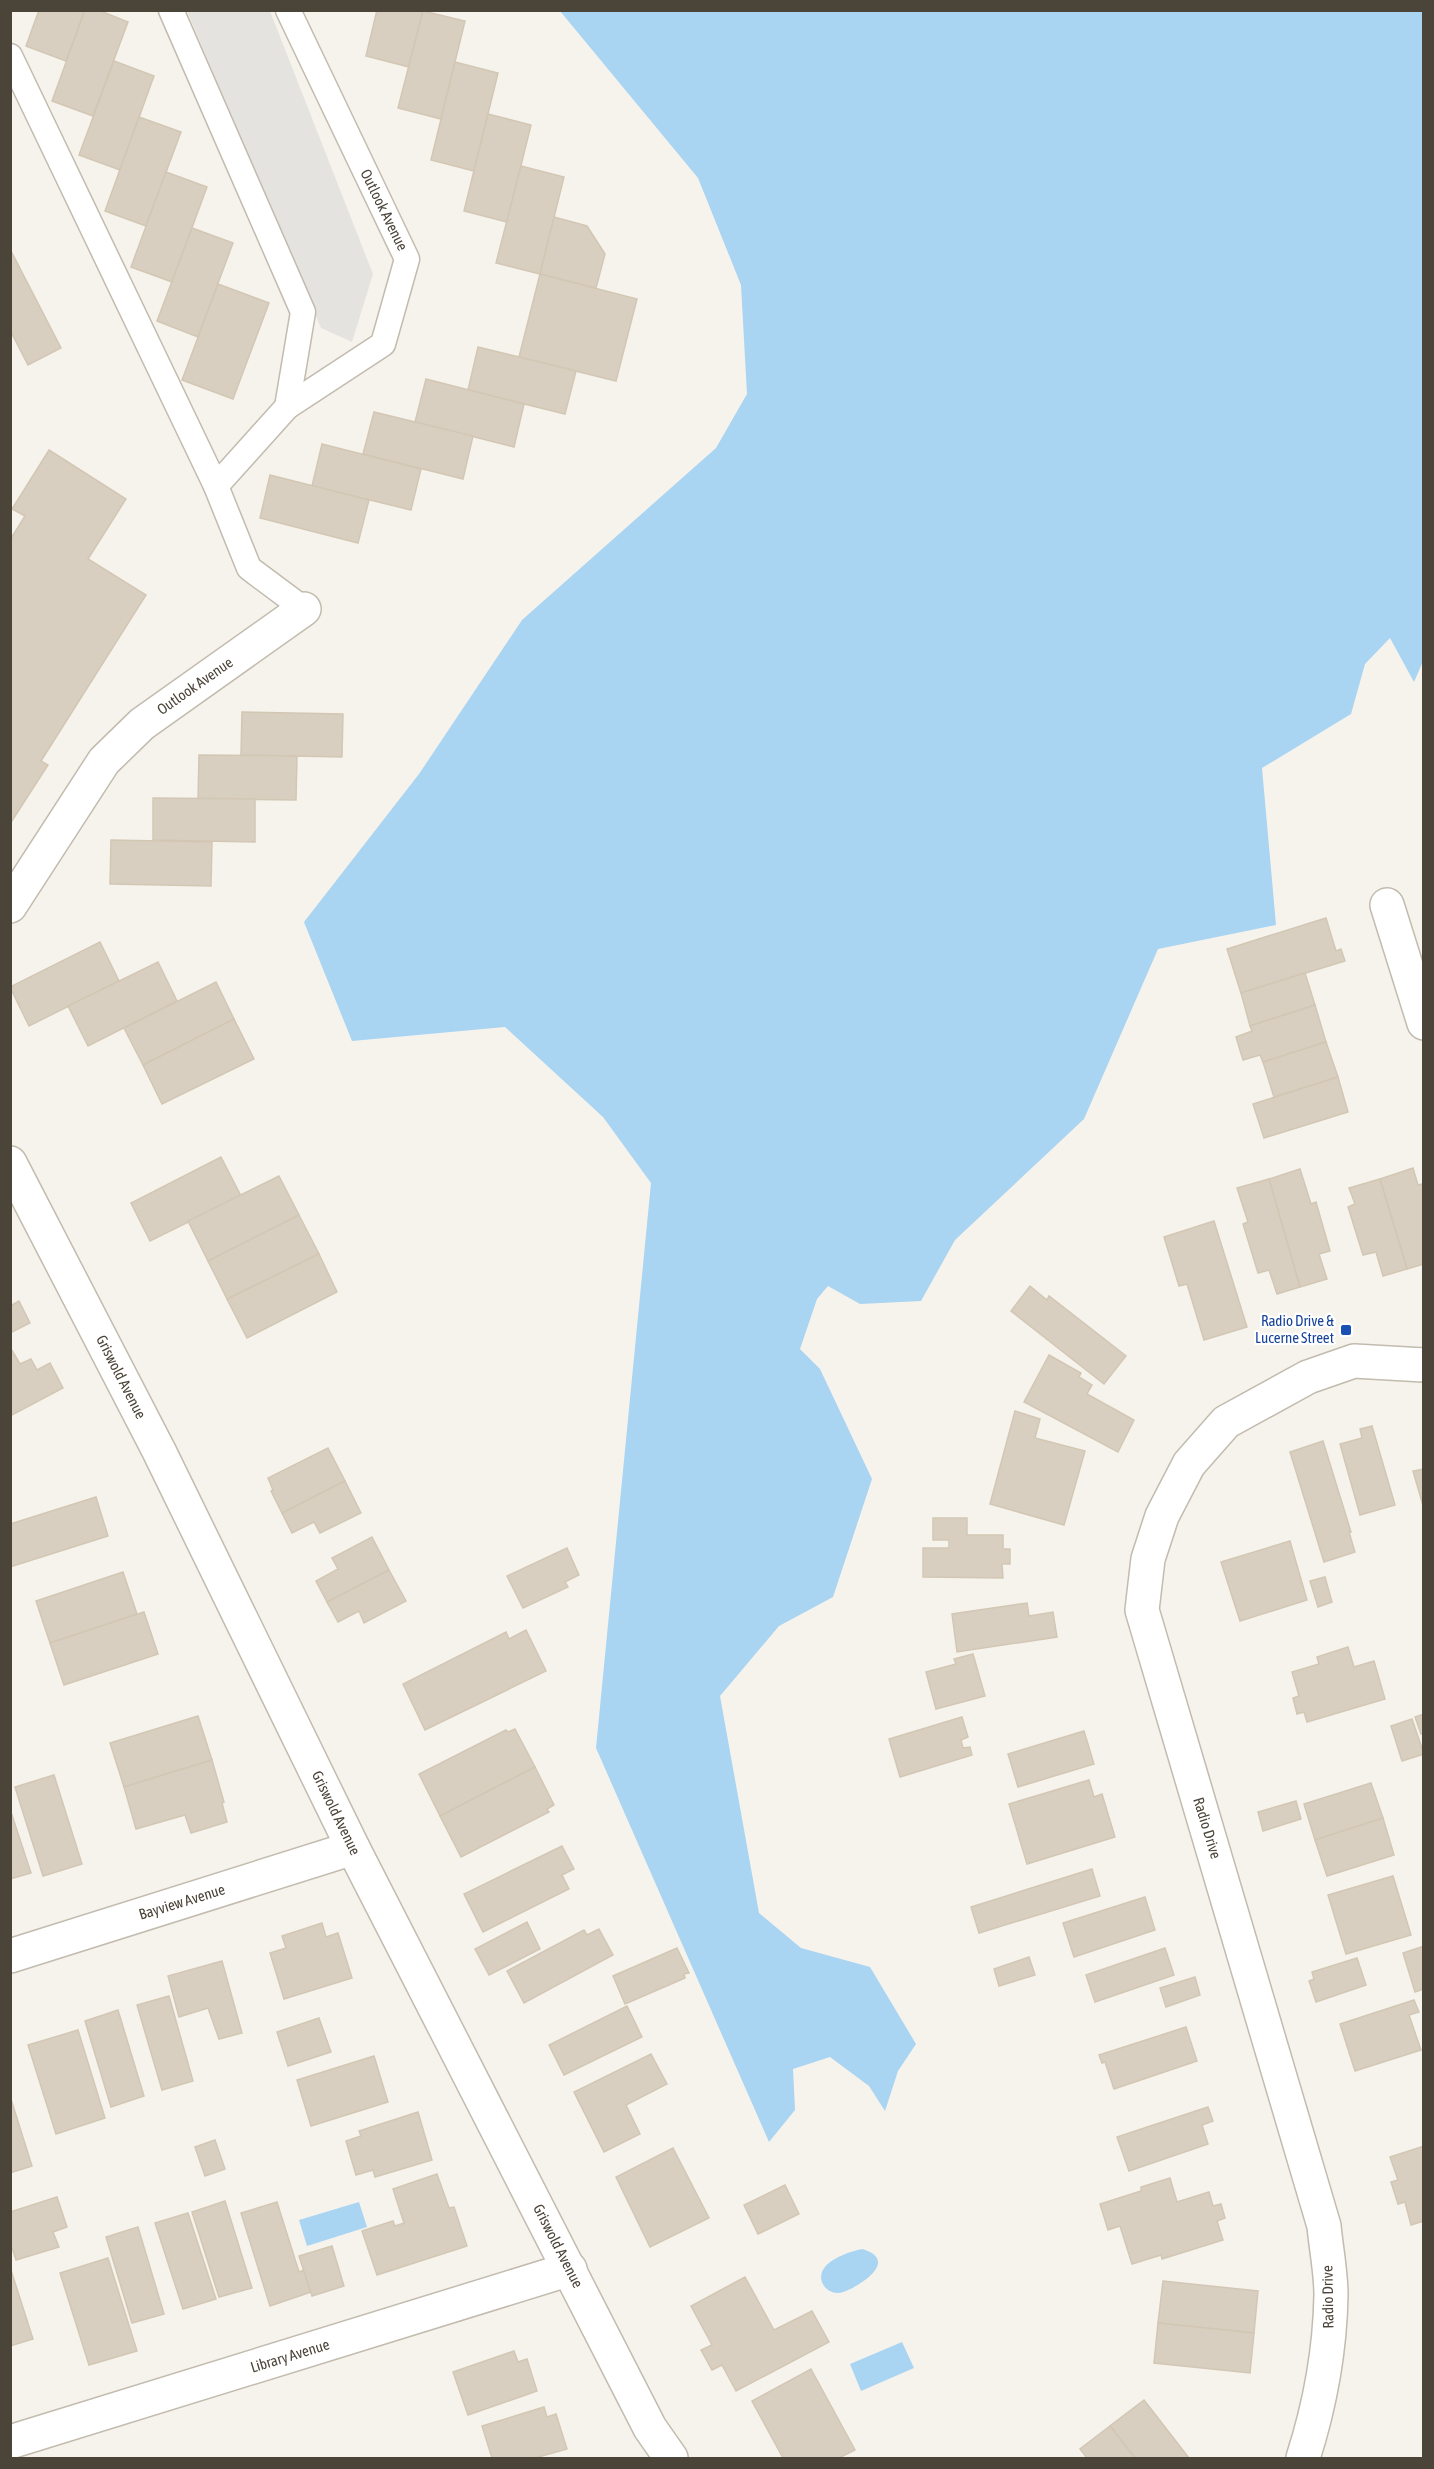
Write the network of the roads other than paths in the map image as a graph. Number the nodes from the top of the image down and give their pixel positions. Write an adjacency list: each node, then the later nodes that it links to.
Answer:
1 (171, 10): 4 (lane)
2 (288, 10): 4 (lane, Outlook Avenue)
3 (10, 56): 5 (lane, Outlook Avenue)
4 (287, 407): 5 (lane, Outlook Avenue)
5 (216, 486): 6 (lane, Outlook Avenue)
6 (304, 609): 8 (street, Outlook Avenue)
7 (1387, 905): 9 (street)
8 (10, 906)
9 (1424, 1023)
10 (10, 1163): 12 (street, Griswold Avenue)
11 (1424, 1365): 17 (street, Radio Drive)
12 (353, 1848): 13 (street, Bayview Avenue); 14 (street, Griswold Avenue)
13 (10, 1956)
14 (570, 2269): 15 (street, Library Avenue); 16 (street, Griswold Avenue)
15 (10, 2442)
16 (671, 2458)
17 (1303, 2458)

